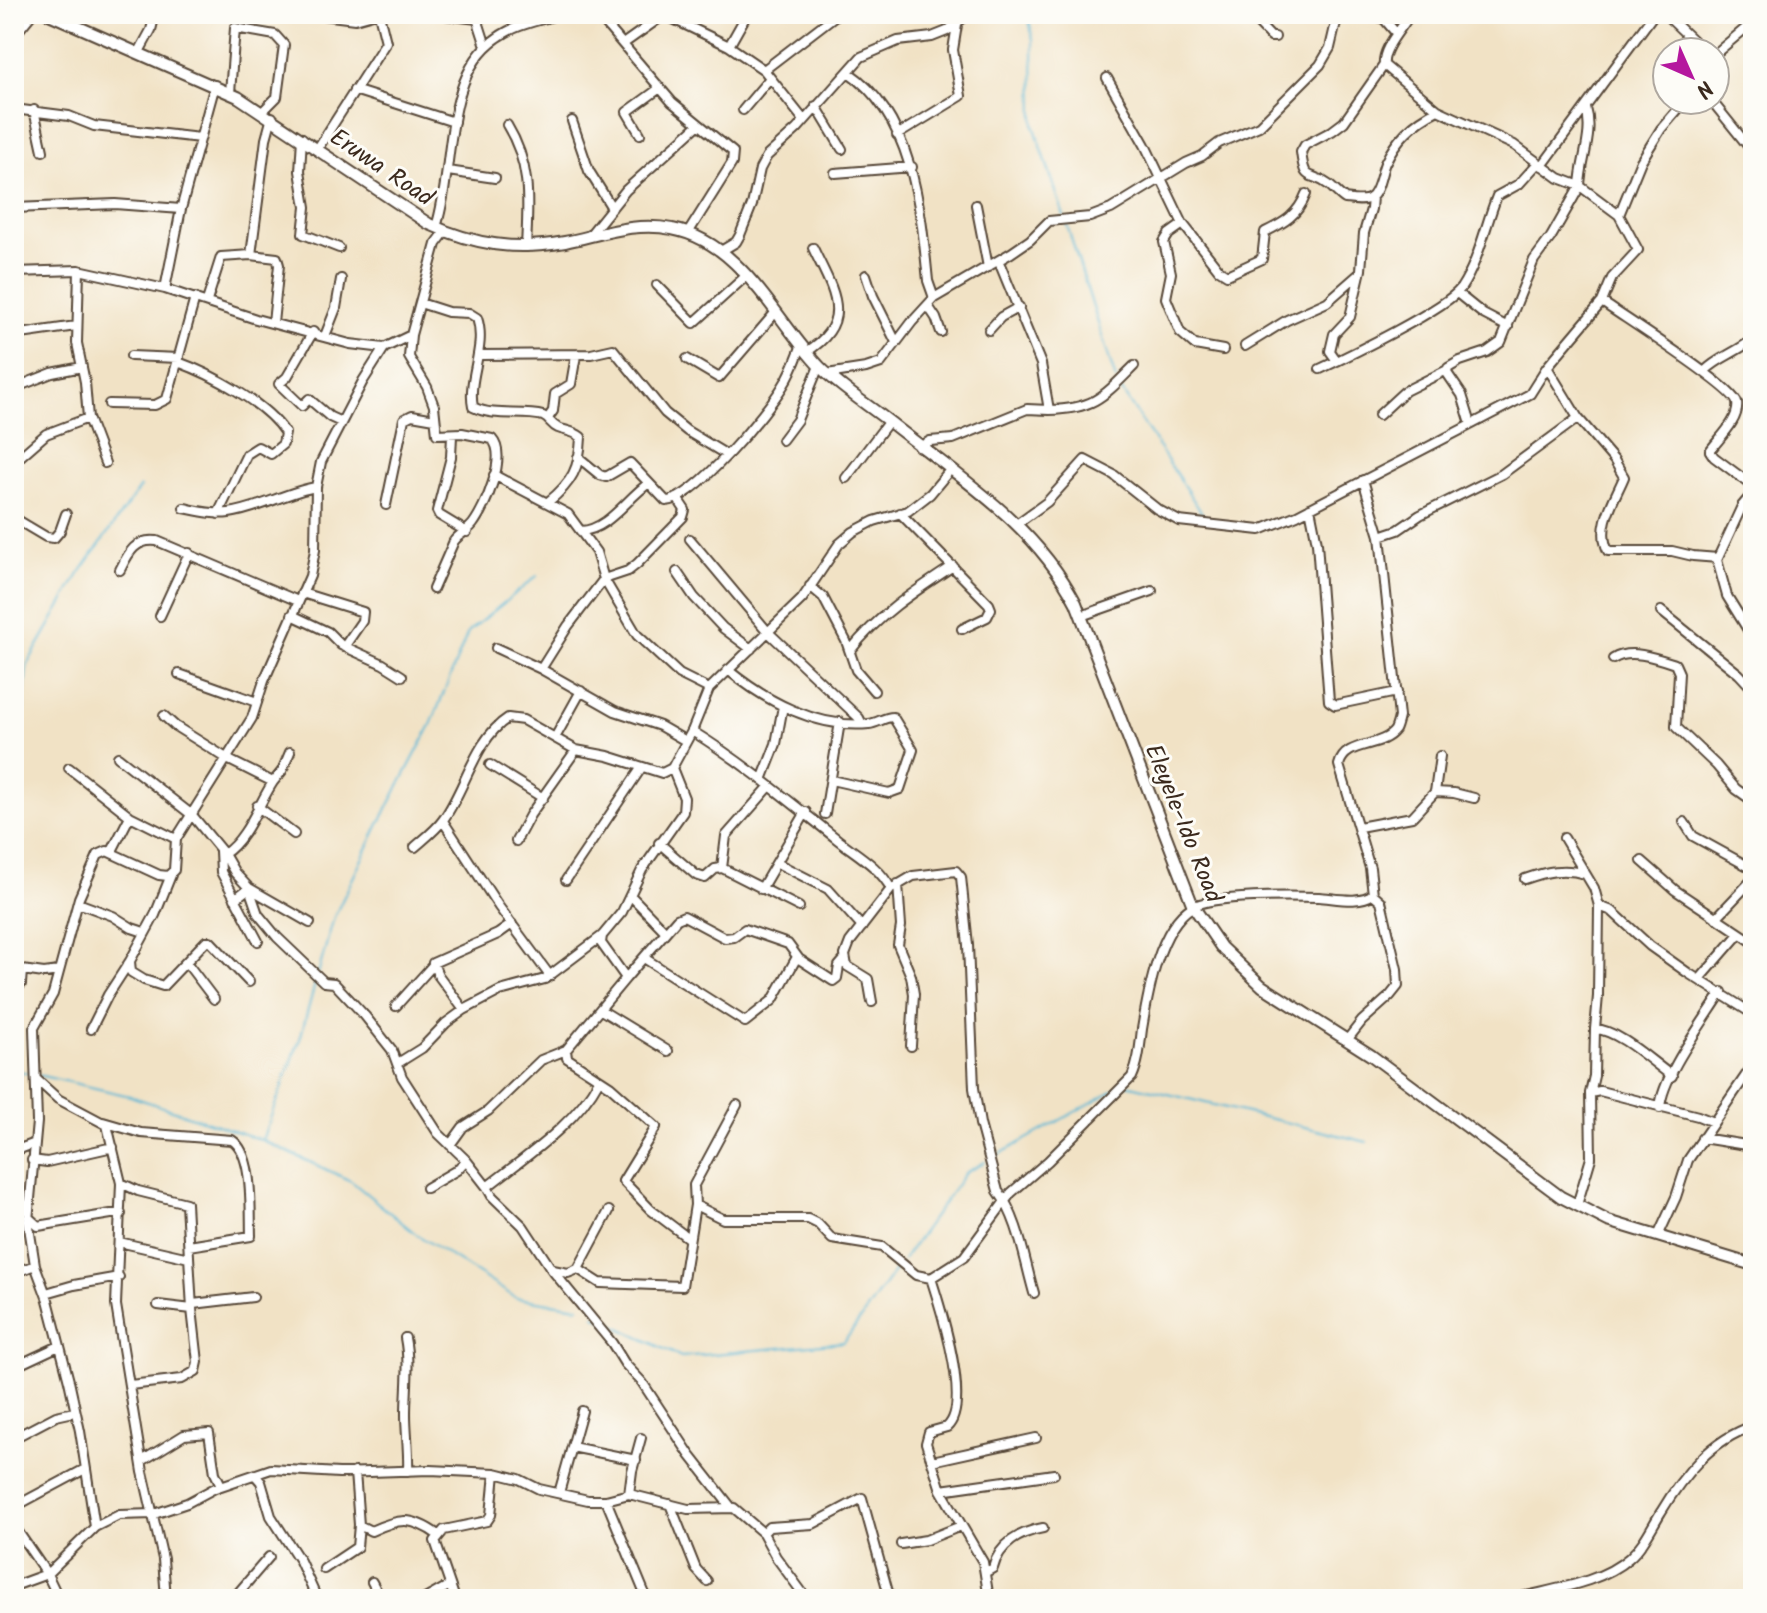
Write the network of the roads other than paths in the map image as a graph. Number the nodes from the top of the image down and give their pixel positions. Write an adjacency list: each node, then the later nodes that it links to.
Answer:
1 (32, 14): 22 (street)
2 (49, 14): 29 (main road, Eruwa Road)
3 (155, 14): 29 (street)
4 (315, 14): 5 (street)
5 (376, 14): 37 (street)
6 (437, 14): 17 (street)
7 (560, 14): 27 (street)
8 (597, 14): 26 (street)
9 (747, 14): 28 (street)
10 (837, 14): 31 (street)
11 (968, 14): 20 (street)
12 (1249, 14): 24 (street)
13 (1338, 14): 66 (street)
14 (1373, 14): 21 (street)
15 (1410, 14): 21 (street)
16 (1654, 14): 40 (street)
17 (476, 16): 27 (street)
18 (1671, 16): 23 (street)
19 (1753, 22): 25 (street)
20 (957, 25): 32 (street); 54 (street)
21 (1396, 33): 30 (street)
22 (14, 36)
23 (1690, 36)
24 (1275, 37)
25 (1731, 41)
26 (623, 44): 28 (street); 36 (street)
27 (486, 46): 50 (street)
28 (729, 46): 31 (street)
29 (139, 52): 35 (main road, Eruwa Road)
30 (1384, 65): 44 (street); 69 (street)
31 (764, 70): 33 (street)
32 (848, 72): 39 (street); 54 (street)
33 (770, 78): 43 (street); 48 (street)
34 (1107, 78): 66 (street)
35 (215, 85): 38 (main road, Eruwa Road); 56 (street)
36 (660, 88): 52 (street); 53 (street)
37 (354, 90): 50 (street); 57 (street)
38 (230, 93): 45 (main road, Eruwa Road); 45 (street)
39 (816, 106): 48 (street); 58 (street)
40 (1586, 108): 61 (street); 67 (street)
41 (14, 109): 42 (street)
42 (34, 110): 56 (street); 59 (street)
43 (743, 110)
44 (1438, 110): 61 (street); 69 (street)
45 (267, 114): 55 (main road, Eruwa Road); 84 (street)
46 (1672, 116): 74 (street)
47 (1724, 116): 60 (street)
48 (803, 119): 83 (street)
49 (572, 121): 72 (street)
50 (454, 122): 63 (street)
51 (507, 125): 80 (street)
52 (698, 125): 72 (street); 77 (street)
53 (640, 134)
54 (897, 135): 62 (street)
55 (302, 137): 57 (main road, Eruwa Road); 81 (street)
56 (200, 138): 73 (street)
57 (318, 148): 76 (main road, Eruwa Road)
58 (842, 149)
59 (43, 151)
60 (1753, 152)
61 (1540, 164): 67 (street); 95 (street)
62 (912, 167): 64 (street); 98 (street)
63 (448, 171): 65 (street); 76 (street)
64 (835, 173)
65 (495, 178)
66 (1160, 180): 75 (street); 85 (street)
67 (1580, 186): 74 (street); 105 (street)
68 (1306, 194): 75 (street)
69 (1372, 197): 89 (street)
70 (976, 205): 86 (street)
71 (14, 208): 73 (street)
72 (612, 208): 78 (street)
73 (181, 209): 94 (street)
74 (1619, 215): 99 (street)
75 (1183, 224): 117 (street)
76 (437, 228): 79 (street); 79 (street); 80 (main road, Eruwa Road)
77 (688, 233): 78 (main road, Eruwa Road); 83 (main road, Eruwa Road)
78 (589, 236): 80 (main road, Eruwa Road)
79 (436, 244): 100 (street)
80 (526, 247)
81 (339, 248)
82 (813, 248): 116 (street)
83 (717, 249): 91 (main road, Eleyele-Ido Road)
84 (251, 255): 97 (street); 103 (street)
85 (999, 262): 86 (street); 101 (street)
86 (988, 267): 98 (street)
87 (79, 270): 88 (street); 94 (street); 104 (street)
88 (14, 272)
89 (1360, 274): 114 (street); 123 (street)
90 (866, 275): 113 (street)
91 (746, 276): 93 (street); 102 (main road, Eleyele-Ido Road)
92 (341, 279): 111 (street)
93 (657, 285)
94 (165, 289): 96 (street)
95 (1457, 293): 105 (street); 123 (street)
96 (195, 298): 97 (street); 122 (street)
97 (207, 301): 103 (street)
98 (931, 302): 108 (street); 113 (street)
99 (1602, 302): 126 (street); 130 (street)
100 (420, 303): 110 (street); 118 (street)
101 (1019, 307): 106 (street); 133 (street)
102 (775, 313): 116 (main road, Eleyele-Ido Road); 121 (street)
103 (273, 323): 107 (street)
104 (76, 326): 109 (street); 125 (street)
105 (1508, 327): 129 (street)
106 (989, 330)
107 (313, 332): 111 (street); 140 (street)
108 (941, 332)
109 (14, 335)
110 (411, 335): 115 (street); 138 (street)
111 (325, 336): 115 (street)
112 (1753, 339): 130 (street)
113 (896, 342): 128 (street)
114 (1245, 346)
115 (384, 348): 140 (street)
116 (804, 350): 128 (main road, Eleyele-Ido Road); 145 (street)
117 (1223, 350)
118 (479, 355): 119 (street); 136 (street)
119 (576, 355): 136 (street); 145 (street)
120 (131, 356): 122 (street)
121 (687, 359)
122 (178, 360): 132 (street); 166 (street)
123 (1337, 361): 127 (street)
124 (1134, 366): 133 (street)
125 (82, 367): 131 (street); 135 (street)
126 (1547, 367): 137 (street); 141 (street)
127 (1320, 369)
128 (823, 370): 139 (main road, Eleyele-Ido Road); 143 (street)
129 (1447, 370): 134 (street); 141 (street)
130 (1705, 371): 154 (street)
131 (14, 388)
132 (109, 404)
133 (1049, 410): 144 (street)
134 (1379, 415)
135 (88, 418): 147 (street); 148 (street)
136 (548, 418): 146 (street)
137 (1578, 418): 171 (street); 174 (street)
138 (435, 419): 142 (street); 160 (street)
139 (889, 421): 144 (main road, Eleyele-Ido Road); 151 (street)
140 (341, 422): 155 (street)
141 (1471, 424): 152 (street)
142 (452, 435): 150 (street); 170 (street)
143 (782, 440)
144 (919, 447): 149 (main road, Eleyele-Ido Road)
145 (727, 455): 158 (street)
146 (578, 457): 153 (street); 156 (street)
147 (14, 462)
148 (105, 463)
149 (950, 470): 164 (street); 168 (main road, Eleyele-Ido Road)
150 (494, 475): 159 (street); 170 (street)
151 (846, 478)
152 (1363, 480): 162 (street); 171 (street)
153 (649, 483): 158 (street); 169 (street)
154 (1753, 486)
155 (316, 487): 166 (street); 182 (street)
156 (561, 492): 159 (street); 163 (street)
157 (1753, 493): 174 (street)
158 (677, 498): 178 (street)
159 (548, 502): 163 (street)
160 (386, 505)
161 (184, 508): 166 (street)
162 (1310, 508): 168 (street); 203 (street)
163 (563, 511): 169 (street)
164 (900, 513): 175 (street); 179 (street)
165 (66, 514): 167 (street)
166 (218, 514)
167 (14, 518)
168 (1018, 523): 186 (main road, Eleyele-Ido Road)
169 (581, 531): 178 (street)
170 (467, 532): 180 (street)
171 (1380, 536): 203 (street)
172 (690, 539): 188 (street)
173 (189, 553): 176 (street); 182 (street); 185 (street)
174 (1718, 558): 189 (street)
175 (953, 566): 187 (street); 193 (street)
176 (120, 570)
177 (677, 572): 192 (street)
178 (604, 579): 195 (street); 199 (street)
179 (810, 586): 188 (street); 193 (street)
180 (433, 589)
181 (1152, 591): 186 (street)
182 (300, 597): 184 (street); 190 (street)
183 (1661, 611): 200 (street)
184 (292, 615): 190 (street); 204 (street)
185 (160, 616)
186 (1081, 616): 260 (main road, Eleyele-Ido Road)
187 (962, 629)
188 (768, 632): 192 (street); 208 (street)
189 (1753, 638)
190 (344, 647): 198 (street)
191 (496, 648): 195 (street)
192 (751, 649): 196 (street)
193 (850, 651): 202 (street)
194 (1613, 659): 227 (street)
195 (541, 669): 201 (street)
196 (728, 670): 199 (street); 205 (street)
197 (179, 674): 204 (street)
198 (402, 676)
199 (709, 689): 209 (street)
200 (1753, 689)
201 (581, 691): 210 (street); 211 (street)
202 (874, 691)
203 (1397, 692): 235 (street)
204 (257, 702): 216 (street)
205 (783, 706): 207 (street); 223 (street)
206 (164, 716): 216 (street)
207 (840, 722): 208 (street); 221 (street)
208 (862, 724): 221 (street)
209 (692, 731): 211 (street); 223 (street)
210 (556, 736): 212 (street); 233 (street)
211 (686, 741): 220 (street)
212 (576, 750): 218 (street); 225 (street)
213 (290, 752): 222 (street)
214 (1440, 756): 224 (street)
215 (118, 757): 231 (street)
216 (227, 757): 222 (street); 231 (street)
217 (490, 765): 225 (street)
218 (642, 767): 220 (street); 252 (street)
219 (69, 768): 232 (street)
220 (672, 768): 240 (street)
221 (831, 780): 230 (street)
222 (273, 782): 228 (street)
223 (766, 783): 229 (street); 246 (street)
224 (1435, 792): 226 (street); 235 (street)
225 (543, 798): 239 (street)
226 (1474, 798)
227 (1753, 801)
228 (257, 806): 236 (street); 242 (street)
229 (806, 812): 245 (street); 253 (street)
230 (825, 814)
231 (192, 815): 238 (street); 242 (street)
232 (130, 816): 238 (street); 243 (street)
233 (443, 821): 241 (street); 265 (street)
234 (1684, 822): 247 (street)
235 (1359, 827): 256 (street)
236 (294, 834)
237 (1564, 838): 249 (street)
238 (176, 839): 248 (street)
239 (516, 841)
240 (659, 843): 246 (street); 257 (street)
241 (415, 847)
242 (222, 852): 254 (street); 258 (street)
243 (111, 853): 248 (street); 259 (street)
244 (1642, 861): 263 (street)
245 (777, 863): 255 (street); 266 (street)
246 (722, 868): 255 (street)
247 (1753, 869)
248 (171, 874): 268 (street)
249 (1585, 874): 250 (street); 261 (street)
250 (1525, 879)
251 (1753, 879): 263 (street)
252 (566, 880)
253 (895, 887): 266 (street); 295 (street); 319 (street)
254 (249, 888): 258 (street); 264 (street); 298 (street)
255 (761, 889): 262 (street)
256 (1373, 894): 260 (street); 294 (street)
257 (631, 896): 267 (street); 270 (street)
258 (235, 899): 271 (street)
259 (78, 903): 268 (street); 279 (street)
260 (1193, 906): 294 (main road, Eleyele-Ido Road); 319 (street)
261 (1599, 906): 282 (street); 293 (street)
262 (799, 907)
263 (1716, 918): 269 (street)
264 (310, 923)
265 (512, 924): 278 (street); 280 (street)
266 (862, 927): 275 (street)
267 (665, 931): 273 (street); 274 (street)
268 (144, 932): 276 (street)
269 (1739, 934): 272 (street); 282 (street)
270 (602, 936): 280 (street); 281 (street)
271 (258, 941)
272 (1753, 942)
273 (797, 957): 274 (street); 275 (street)
274 (644, 958): 281 (street)
275 (845, 959): 287 (street)
276 (130, 961): 277 (street); 292 (street)
277 (186, 962): 283 (street); 286 (street)
278 (433, 965): 288 (street); 289 (street)
279 (59, 971): 284 (street); 301 (street)
280 (550, 976): 289 (street)
281 (626, 978): 290 (street)
282 (1700, 979): 285 (street)
283 (249, 982)
284 (14, 991)
285 (1722, 992): 291 (street); 300 (street)
286 (214, 999)
287 (872, 1002)
288 (396, 1006)
289 (464, 1010): 298 (street)
290 (601, 1010): 296 (street); 297 (street)
291 (1753, 1014)
292 (91, 1029)
293 (1595, 1029): 300 (street); 303 (street)
294 (1347, 1040): 322 (main road, Eleyele-Ido Road)
295 (911, 1046)
296 (566, 1050): 302 (street); 310 (street)
297 (668, 1051)
298 (398, 1063): 310 (street)
299 (1753, 1065): 307 (street)
300 (1672, 1076): 305 (street)
301 (35, 1078): 306 (street); 309 (street)
302 (599, 1080): 317 (street); 328 (street)
303 (1590, 1093): 305 (street); 322 (street)
304 (737, 1105): 321 (street)
305 (1660, 1108): 307 (street)
306 (103, 1122): 311 (street); 330 (street)
307 (1713, 1122): 308 (street)
308 (1702, 1138): 312 (street); 327 (street)
309 (33, 1144): 313 (street); 314 (street)
310 (450, 1145): 315 (street)
311 (113, 1147): 314 (street); 316 (street)
312 (1753, 1150)
313 (14, 1151)
314 (32, 1160): 320 (street)
315 (466, 1160): 317 (street); 318 (street)
316 (121, 1183): 325 (street); 330 (street)
317 (487, 1187): 335 (street)
318 (426, 1188)
319 (1006, 1200): 338 (street); 340 (street)
320 (30, 1203): 323 (street); 326 (street)
321 (695, 1205): 328 (street); 338 (street)
322 (1577, 1205): 327 (main road, Eleyele-Ido Road)
323 (14, 1210)
324 (609, 1211): 334 (street)
325 (121, 1214): 326 (street); 329 (street)
326 (28, 1217): 332 (street)
327 (1658, 1236): 333 (main road, Eleyele-Ido Road)
328 (688, 1238): 334 (street)
329 (119, 1242): 331 (street); 337 (street)
330 (189, 1246): 331 (street)
331 (189, 1258): 343 (street)
332 (35, 1265): 336 (street); 339 (street)
333 (1753, 1265)
334 (578, 1269): 335 (street)
335 (552, 1270): 370 (street)
336 (14, 1273)
337 (119, 1277): 339 (street); 347 (street)
338 (931, 1278): 357 (street)
339 (46, 1293): 345 (street)
340 (1034, 1293)
341 (253, 1297): 343 (street)
342 (158, 1305): 343 (street)
343 (192, 1306): 347 (street)
344 (405, 1338): 359 (street)
345 (59, 1346): 346 (street); 349 (street)
346 (14, 1367)
347 (130, 1385): 356 (street)
348 (582, 1411): 354 (street)
349 (74, 1412): 351 (street); 358 (street)
350 (1753, 1426): 400 (street)
351 (15, 1434)
352 (641, 1438): 355 (street)
353 (1036, 1438): 357 (street)
354 (572, 1447): 355 (street); 366 (street)
355 (636, 1460): 367 (street)
356 (142, 1461): 364 (street); 372 (street)
357 (932, 1461): 365 (street)
358 (85, 1469): 371 (street); 376 (street)
359 (408, 1471): 360 (street); 361 (street)
360 (355, 1472): 363 (street); 373 (street)
361 (495, 1473): 366 (street); 379 (street)
362 (1054, 1474): 365 (street)
363 (255, 1475): 364 (street); 392 (street)
364 (221, 1485): 372 (street)
365 (941, 1490): 375 (street)
366 (559, 1493): 368 (street)
367 (629, 1494): 368 (street); 369 (street)
368 (606, 1500): 396 (street)
369 (670, 1504): 370 (street); 385 (street)
370 (730, 1506): 378 (street)
371 (14, 1507)
372 (154, 1514): 376 (street); 390 (street)
373 (359, 1525): 379 (street); 382 (street)
374 (14, 1526): 384 (street)
375 (961, 1526): 380 (street); 383 (street)
376 (95, 1527): 384 (street)
377 (1043, 1528): 383 (street)
378 (763, 1533): 397 (street); 398 (street)
379 (438, 1535): 387 (street)
380 (901, 1544)
381 (269, 1557): 391 (street)
382 (324, 1569)
383 (986, 1572): 399 (street)
384 (47, 1574): 388 (street); 389 (street)
385 (707, 1581)
386 (372, 1582): 393 (street)
387 (450, 1585): 394 (street); 395 (street)
388 (14, 1586)
389 (59, 1599)
390 (166, 1599)
391 (233, 1599)
392 (317, 1599)
393 (381, 1599)
394 (425, 1599)
395 (455, 1599)
396 (647, 1599)
397 (807, 1599)
398 (890, 1599)
399 (989, 1599)
400 (1514, 1599)

